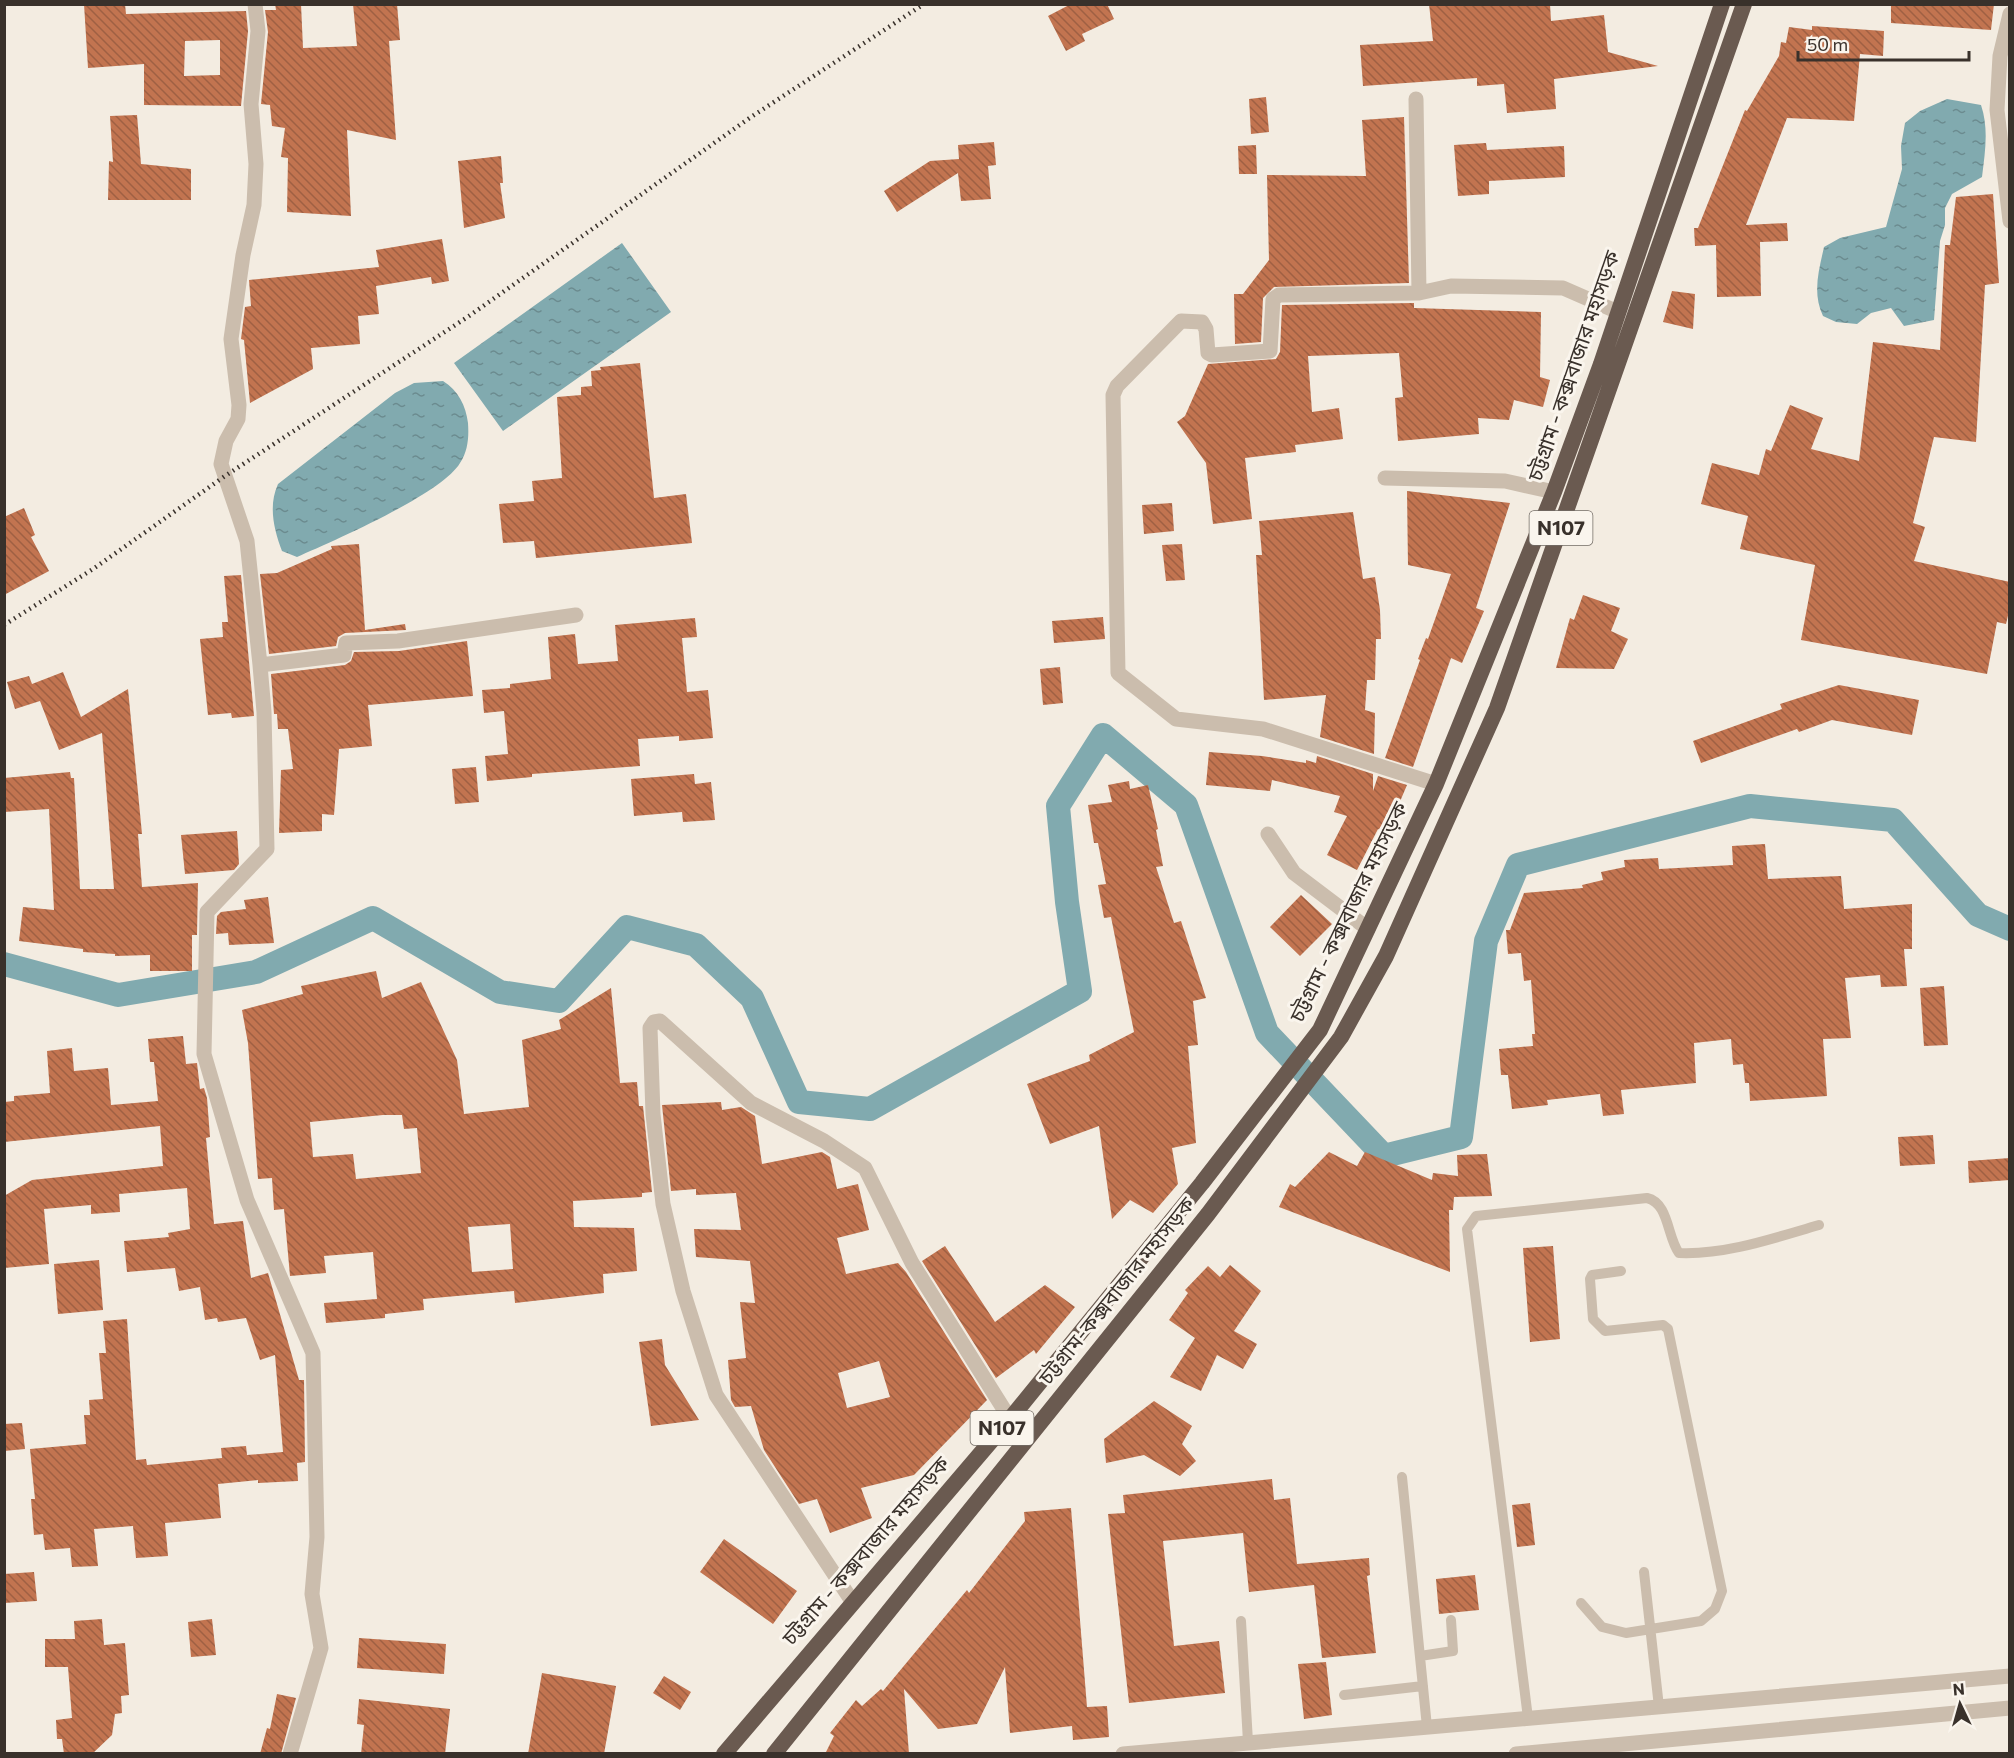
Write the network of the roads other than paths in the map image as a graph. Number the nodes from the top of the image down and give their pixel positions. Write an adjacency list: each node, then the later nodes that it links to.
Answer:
1 (255, 4): 12 (street)
2 (1722, 4): 8 (highway, চট্টগ্রাম - কক্সবাজার মহাসড়ক / N107)
3 (1744, 4): 38 (highway, চট্টগ্রাম-কক্সবাজার মহাসড়ক / N107)
4 (2010, 14): 6 (street)
5 (1416, 99): 7 (street)
6 (2010, 221)
7 (1419, 293): 8 (street); 13 (street)
8 (1618, 312): 10 (highway, চট্টগ্রাম - কক্সবাজার মহাসড়ক / N107)
9 (1385, 478): 10 (street)
10 (1554, 492): 13 (highway, চট্টগ্রাম - কক্সবাজার মহাসড়ক / N107)
11 (576, 615): 12 (street)
12 (260, 665): 36 (street)
13 (1436, 784): 15 (highway, চট্টগ্রাম - কক্সবাজার মহাসড়ক / N107)
14 (1268, 834): 15 (street)
15 (1368, 929): 18 (highway, চট্টগ্রাম - কক্সবাজার মহাসড়ক / N107)
16 (1819, 1225): 32 (lane)
17 (1621, 1271): 25 (lane)
18 (1010, 1419): 21 (highway, চট্টগ্রাম - কক্সবাজার মহাসড়ক / N107); 21 (street)
19 (1402, 1477): 26 (lane)
20 (1644, 1572): 25 (lane)
21 (852, 1601): 37 (highway, চট্টগ্রাম - কক্সবাজার মহাসড়ক / N107)
22 (1581, 1603): 25 (lane)
23 (1451, 1620): 26 (lane)
24 (1241, 1621): 34 (lane)
25 (1651, 1630): 30 (lane)
26 (1420, 1656): 28 (lane)
27 (2010, 1676): 30 (street)
28 (1423, 1686): 29 (lane); 33 (lane)
29 (1344, 1695)
30 (1659, 1707): 32 (street)
31 (2010, 1708): 35 (street)
32 (1528, 1718): 33 (street)
33 (1427, 1727): 34 (street)
34 (1248, 1743): 39 (street)
35 (1577, 1751): 40 (street)
36 (290, 1754)
37 (724, 1754)
38 (774, 1754)
39 (1123, 1754)
40 (1515, 1754)

